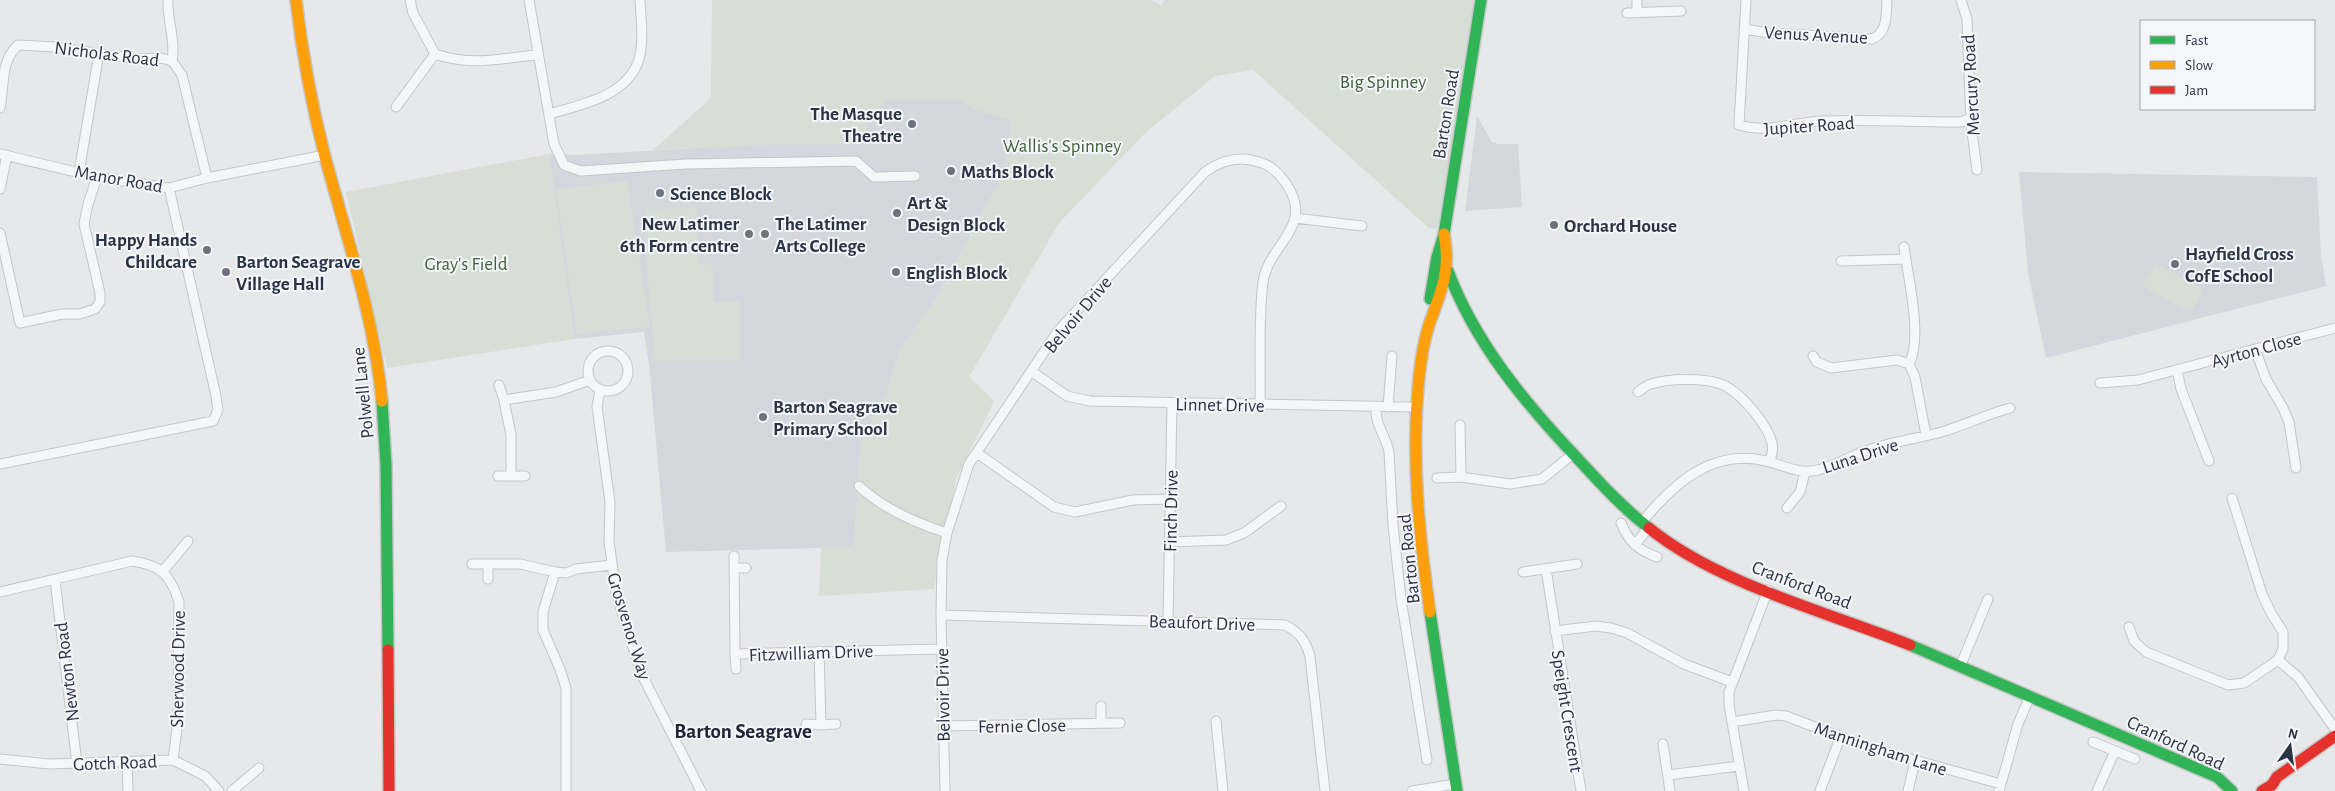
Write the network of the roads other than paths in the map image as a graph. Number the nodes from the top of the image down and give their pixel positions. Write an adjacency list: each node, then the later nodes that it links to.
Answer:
1 (168, 0): 18 (street)
2 (296, 0): 24 (street, Polwell Lane)
3 (410, 0): 16 (street)
4 (529, 0): 17 (street)
5 (640, 0): 21 (street)
6 (1481, 0): 35 (street, Barton Road)
7 (1637, 0): 13 (street)
8 (1746, 0): 14 (street, Jupiter Road)
9 (1887, 0): 14 (street, Venus Avenue)
10 (1961, 0): 22 (street, Mercury Road)
11 (1681, 10): 13 (street)
12 (1627, 13): 13 (street)
13 (1637, 13)
14 (1744, 29): 22 (street, Jupiter Road)
15 (99, 53): 18 (street, Nicholas Road); 20 (street, Nicholas Road); 26 (street)
16 (435, 54): 17 (street); 19 (street)
17 (537, 55): 21 (street)
18 (172, 61): 29 (street, Nicholas Road)
19 (396, 107)
20 (0, 108)
21 (549, 114): 27 (street)
22 (1971, 114): 25 (street, Mercury Road)
23 (4, 155): 26 (street, Manor Road); 31 (street)
24 (325, 155): 29 (street, Manor Road); 145 (street, Polwell Lane)
25 (1977, 170)
26 (79, 172): 28 (street, Manor Road)
27 (915, 176)
28 (97, 177): 30 (street, Manor Road); 34 (street)
29 (207, 178): 30 (street, Manor Road)
30 (170, 188): 65 (street)
31 (0, 189)
32 (1295, 218): 33 (street); 46 (street, Belvoir Drive); 54 (street)
33 (1362, 226)
34 (0, 234)
35 (1444, 234): 39 (street, Barton Road); 39 (street, Barton Road)
36 (1904, 247): 37 (street)
37 (1906, 259): 38 (street); 44 (street)
38 (1840, 261)
39 (1443, 285): 55 (street, Barton Road); 62 (street, Cranford Road)
40 (2335, 328): 41 (street, Ayrton Close)
41 (2255, 349): 45 (street, Ayrton Close); 66 (street)
42 (1392, 356): 57 (street)
43 (1813, 356): 44 (street)
44 (1909, 364): 60 (street)
45 (2177, 370): 48 (street, Ayrton Close); 63 (street)
46 (1032, 371): 53 (street, Linnet Drive); 61 (street, Belvoir Drive)
47 (590, 380): 50 (street); 50 (street); 52 (street)
48 (2100, 383)
49 (499, 385): 52 (street)
50 (600, 390): 89 (street, Grosvenor Way)
51 (1638, 392): 64 (street)
52 (504, 400): 69 (street)
53 (1172, 403): 54 (street, Linnet Drive); 75 (street, Finch Drive)
54 (1260, 404): 56 (street, Linnet Drive)
55 (1417, 407): 57 (street, Linnet Drive); 140 (street, Barton Road)
56 (1376, 408): 57 (street, Linnet Drive); 131 (street, Barton Road)
57 (1388, 408)
58 (2010, 408): 60 (street, Luna Drive)
59 (1460, 424): 71 (street)
60 (1926, 436): 67 (street, Luna Drive)
61 (977, 453): 75 (street); 80 (street, Belvoir Drive)
62 (1573, 454): 71 (street); 79 (street, Cranford Road)
63 (2210, 461)
64 (1770, 462): 67 (street, Luna Drive); 79 (street, Luna Drive)
65 (0, 464)
66 (2296, 468)
67 (1805, 472): 77 (street)
68 (498, 476): 69 (street)
69 (511, 476): 70 (street)
70 (525, 476)
71 (1461, 477): 72 (street)
72 (1437, 478)
73 (859, 486): 80 (street)
74 (2232, 498): 108 (street)
75 (1171, 499): 82 (street, Finch Drive)
76 (1282, 506): 82 (street)
77 (1786, 508)
78 (1621, 523): 83 (street)
79 (1644, 525): 83 (street, Luna Drive); 98 (street, Cranford Road)
80 (947, 534): 101 (street, Belvoir Drive)
81 (188, 541): 93 (street)
82 (1170, 542): 102 (street, Finch Drive)
83 (1635, 545): 85 (street)
84 (734, 556): 90 (street, Fitzwilliam Drive)
85 (1657, 557)
86 (472, 564): 87 (street)
87 (488, 564): 94 (street); 96 (street)
88 (1577, 564): 92 (street)
89 (612, 565): 94 (street); 147 (street, Grosvenor Way)
90 (734, 568): 91 (street); 107 (street, Fitzwilliam Drive)
91 (746, 568)
92 (1546, 569): 95 (street); 104 (street, Speight Crescent)
93 (163, 571): 97 (street); 130 (street, Sherwood Drive)
94 (555, 572): 146 (street)
95 (1523, 572)
96 (488, 579)
97 (55, 580): 99 (street); 134 (street, Newton Road)
98 (1768, 590): 109 (street, Cranford Road); 111 (street)
99 (0, 592)
100 (1988, 599): 109 (street)
101 (941, 615): 102 (street, Beaufort Drive); 105 (street, Belvoir Drive)
102 (1168, 620): 150 (street, Beaufort Drive)
103 (2129, 626): 108 (street)
104 (1555, 631): 111 (street, Speight Crescent); 152 (street, Speight Crescent)
105 (942, 649): 106 (street, Fitzwilliam Drive); 121 (street, Belvoir Drive)
106 (819, 651): 107 (street, Fitzwilliam Drive); 120 (street)
107 (735, 654): 110 (street)
108 (2278, 660): 122 (street)
109 (1960, 667): 112 (street, Cranford Road)
110 (736, 669)
111 (1732, 682): 115 (street)
112 (2030, 696): 139 (street); 158 (street, Cranford Road)
113 (1102, 706): 116 (street)
114 (1216, 721): 149 (street)
115 (1732, 722): 124 (street, Manningham Lane); 135 (street)
116 (1101, 723): 117 (street, Fernie Close); 121 (street, Fernie Close)
117 (1120, 723)
118 (806, 724): 120 (street)
119 (836, 724): 120 (street)
120 (821, 725)
121 (943, 726): 148 (street, Belvoir Drive)
122 (2335, 729)
123 (2335, 736): 138 (street)
124 (1840, 738): 132 (street, Manningham Lane); 155 (street)
125 (2093, 742): 127 (street)
126 (1663, 744): 137 (street)
127 (2115, 751): 129 (street); 157 (street)
128 (0, 759): 134 (street, Gotch Road)
129 (2136, 759)
130 (173, 760): 133 (street, Gotch Road); 143 (street, Gotch Road)
131 (1427, 760)
132 (1915, 760): 139 (street, Manningham Lane); 156 (street)
133 (127, 763): 134 (street, Gotch Road); 142 (street)
134 (77, 764)
135 (1739, 766): 137 (street); 154 (street)
136 (259, 768): 144 (street)
137 (1668, 775): 153 (street)
138 (2271, 785): 159 (street)
139 (2000, 787)
140 (1456, 788): 141 (street)
141 (1433, 789): 151 (street)
142 (128, 791)
143 (219, 791)
144 (232, 791)
145 (389, 791)
146 (566, 791)
147 (701, 791)
148 (945, 791)
149 (1223, 791)
150 (1325, 791)
151 (1412, 791)
152 (1580, 791)
153 (1670, 791)
154 (1744, 791)
155 (1820, 791)
156 (1908, 791)
157 (2097, 791)
158 (2232, 791)
159 (2251, 791)

